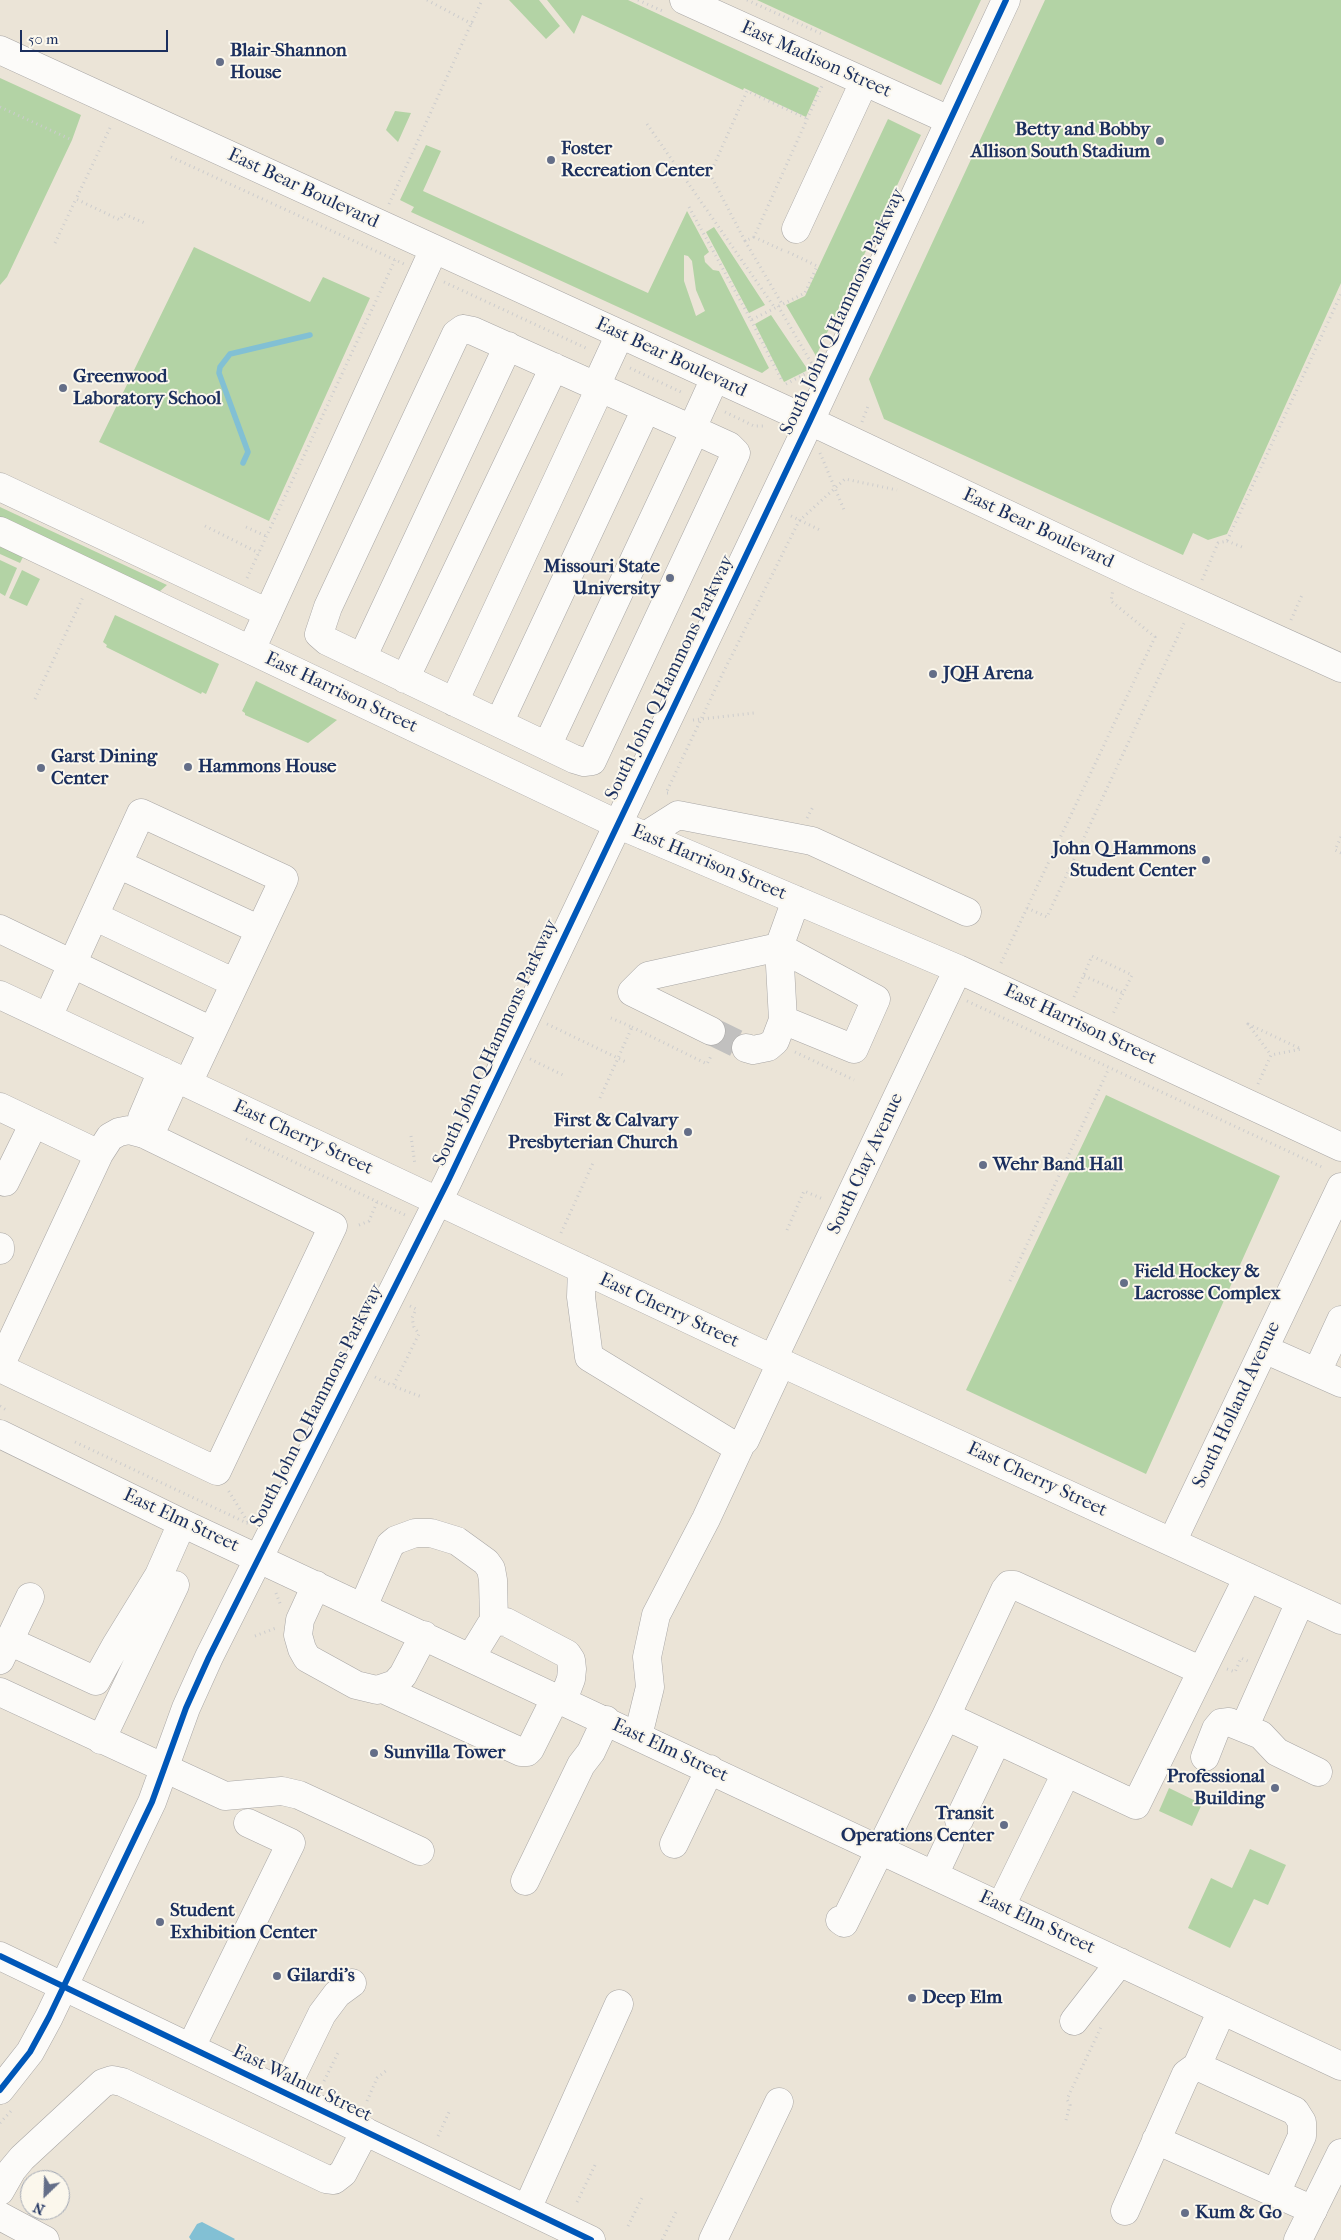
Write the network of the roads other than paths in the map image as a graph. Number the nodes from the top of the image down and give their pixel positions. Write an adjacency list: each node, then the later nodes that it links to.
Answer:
1 (684, 0): 4 (street, East Madison Street)
2 (1006, 0): 5 (street, South John Q Hammons Parkway)
3 (0, 50): 7 (street, East Bear Boulevard)
4 (864, 82): 5 (street, East Madison Street); 6 (street)
5 (948, 120): 14 (street, South John Q Hammons Parkway)
6 (796, 229)
7 (434, 249): 8 (street, East Bear Boulevard); 20 (street)
8 (627, 338): 11 (street, East Bear Boulevard); 12 (street)
9 (508, 346): 10 (street); 22 (street); 22 (street)
10 (554, 368): 12 (street); 24 (street)
11 (723, 381): 14 (street, East Bear Boulevard); 15 (street)
12 (602, 389): 13 (street); 25 (street)
13 (646, 409): 15 (street); 26 (street)
14 (810, 421): 23 (street, East Bear Boulevard); 28 (street, South John Q Hammons Parkway)
15 (701, 433): 27 (street); 27 (street)
16 (0, 487): 18 (street)
17 (0, 531): 19 (street, East Harrison Street)
18 (184, 573): 19 (street); 20 (street)
19 (168, 611): 21 (street, East Harrison Street)
20 (268, 613): 21 (street)
21 (251, 650): 28 (street, East Harrison Street)
22 (362, 658): 24 (street)
23 (1341, 668)
24 (405, 679): 25 (street)
25 (454, 702): 26 (street)
26 (499, 724): 27 (street)
27 (547, 746)
28 (617, 824): 29 (street, East Harrison Street); 54 (street, South John Q Hammons Parkway)
29 (645, 836): 31 (street, East Harrison Street); 32 (street)
30 (118, 864): 33 (street); 35 (street); 35 (street)
31 (796, 900): 36 (street); 38 (street, East Harrison Street)
32 (968, 912)
33 (94, 916): 37 (street); 39 (street)
34 (0, 929): 37 (street)
35 (260, 930): 39 (street)
36 (779, 947): 42 (street); 42 (street); 44 (street)
37 (72, 964): 41 (street); 43 (street)
38 (958, 969): 50 (street, East Harrison Street); 58 (street, South Clay Avenue)
39 (235, 983): 43 (street)
40 (0, 995): 41 (street, East Cherry Street)
41 (48, 1017): 46 (street, East Cherry Street)
42 (784, 1020): 45 (street)
43 (212, 1031): 46 (street)
44 (712, 1042)
45 (746, 1048)
46 (175, 1077): 49 (street); 54 (street, East Cherry Street)
47 (0, 1107): 48 (street)
48 (34, 1122): 51 (street); 53 (street)
49 (144, 1134): 51 (street); 59 (street)
50 (1341, 1147)
51 (99, 1154): 59 (street)
52 (1333, 1177): 57 (street, South Holland Avenue)
53 (0, 1179)
54 (437, 1202): 55 (street, East Cherry Street); 65 (street, South John Q Hammons Parkway)
55 (582, 1270): 58 (street, East Cherry Street); 62 (street)
56 (1341, 1320): 60 (street)
57 (1264, 1349): 60 (street); 64 (street, South Holland Avenue)
58 (777, 1361): 62 (street, South Clay Avenue); 64 (street, East Cherry Street)
59 (0, 1367)
60 (1329, 1378)
61 (4, 1430): 63 (street, East Elm Street)
62 (741, 1444): 84 (street, South Clay Avenue)
63 (182, 1523): 65 (street, East Elm Street); 75 (street)
64 (1172, 1542): 66 (street, East Cherry Street)
65 (258, 1558): 68 (street, East Elm Street); 88 (street, South John Q Hammons Parkway)
66 (1248, 1578): 70 (street, East Cherry Street); 77 (street)
67 (176, 1584): 85 (street)
68 (316, 1585): 71 (street, East Elm Street); 78 (street)
69 (30, 1597): 75 (street)
70 (1300, 1602): 72 (street, East Cherry Street); 83 (street)
71 (363, 1607): 73 (street); 74 (street, East Elm Street)
72 (1341, 1620)
73 (494, 1621): 76 (street); 80 (street)
74 (424, 1635): 76 (street, East Elm Street); 78 (street)
75 (4, 1650)
76 (471, 1657): 80 (street, East Elm Street)
77 (1212, 1669): 81 (street); 91 (street)
78 (383, 1690): 80 (street)
79 (0, 1692): 85 (street)
80 (560, 1699): 82 (street, East Elm Street)
81 (946, 1716): 86 (street); 94 (street)
82 (606, 1720): 84 (street, East Elm Street); 97 (street)
83 (1244, 1728): 87 (street); 90 (street)
84 (638, 1736): 89 (street, East Elm Street)
85 (102, 1740): 88 (street)
86 (997, 1740): 91 (street); 96 (street)
87 (1205, 1756)
88 (163, 1769): 95 (street); 103 (street, South John Q Hammons Parkway)
89 (710, 1769): 93 (street); 94 (street, East Elm Street)
90 (1318, 1772)
91 (1066, 1773): 98 (street)
92 (248, 1823): 107 (street)
93 (674, 1844)
94 (879, 1849): 96 (street, East Elm Street); 99 (street)
95 (420, 1850)
96 (934, 1875): 98 (street, East Elm Street)
97 (525, 1880)
98 (1001, 1906): 101 (street, East Elm Street)
99 (840, 1920)
100 (0, 1956): 103 (street, East Walnut Street)
101 (1120, 1962): 105 (street, East Elm Street); 106 (street)
102 (352, 1983): 111 (street)
103 (64, 1987): 107 (street, East Walnut Street); 110 (street, South John Q Hammons Parkway)
104 (619, 2004): 118 (street)
105 (1222, 2010): 108 (street); 109 (street, East Elm Street)
106 (1074, 2021)
107 (191, 2047): 111 (street, East Walnut Street)
108 (1197, 2066): 114 (street); 117 (street)
109 (1341, 2066)
110 (0, 2090)
111 (284, 2092): 113 (street, East Walnut Street)
112 (779, 2102): 125 (street)
113 (365, 2131): 116 (street); 118 (street, East Walnut Street)
114 (1156, 2140): 117 (street); 120 (street)
115 (1341, 2153): 119 (street)
116 (0, 2191)
117 (1276, 2193): 119 (street)
118 (527, 2209): 122 (street, East Walnut Street)
119 (1313, 2210): 126 (street)
120 (1125, 2211)
121 (0, 2216): 123 (street)
122 (559, 2233): 124 (street, East Walnut Street)
123 (45, 2240)
124 (591, 2240)
125 (713, 2240)
126 (1298, 2240)

